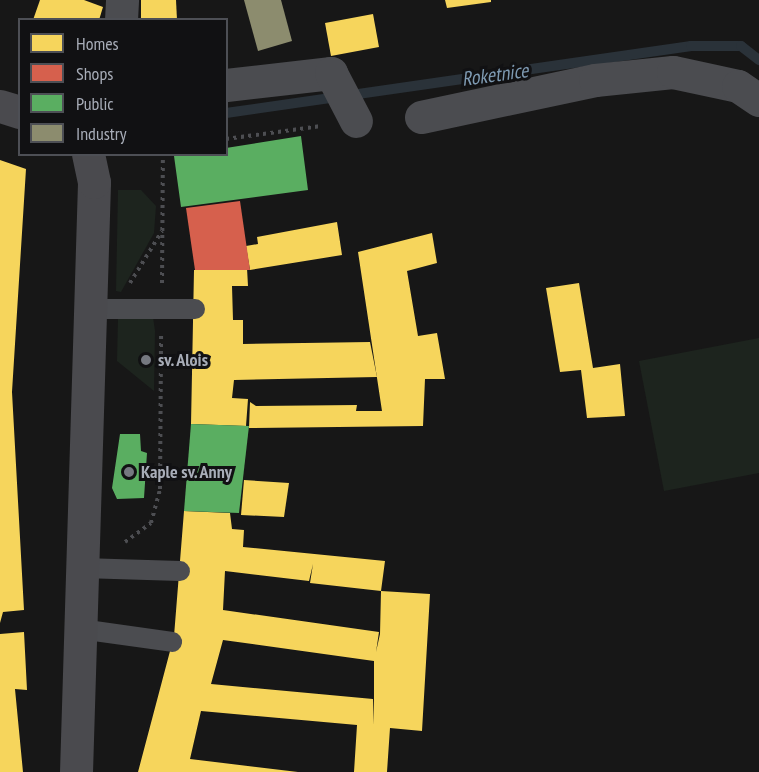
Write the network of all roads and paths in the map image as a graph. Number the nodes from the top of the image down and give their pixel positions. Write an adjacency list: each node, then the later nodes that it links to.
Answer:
1 (122, 0): 2 (street)
2 (121, 18)
3 (228, 85): 6 (street)
4 (759, 100): 8 (street)
5 (0, 106): 7 (street)
6 (348, 109)
7 (18, 111)
8 (421, 117)
9 (88, 156): 12 (street)
10 (163, 156): 11 (path)
11 (163, 231): 12 (path); 13 (path)
12 (101, 309): 13 (lane); 15 (street)
13 (162, 309): 14 (lane); 15 (path)
14 (195, 309)
15 (82, 559): 16 (lane); 17 (street)
16 (180, 571)
17 (80, 629): 18 (lane); 19 (street)
18 (172, 642)
19 (76, 772)

